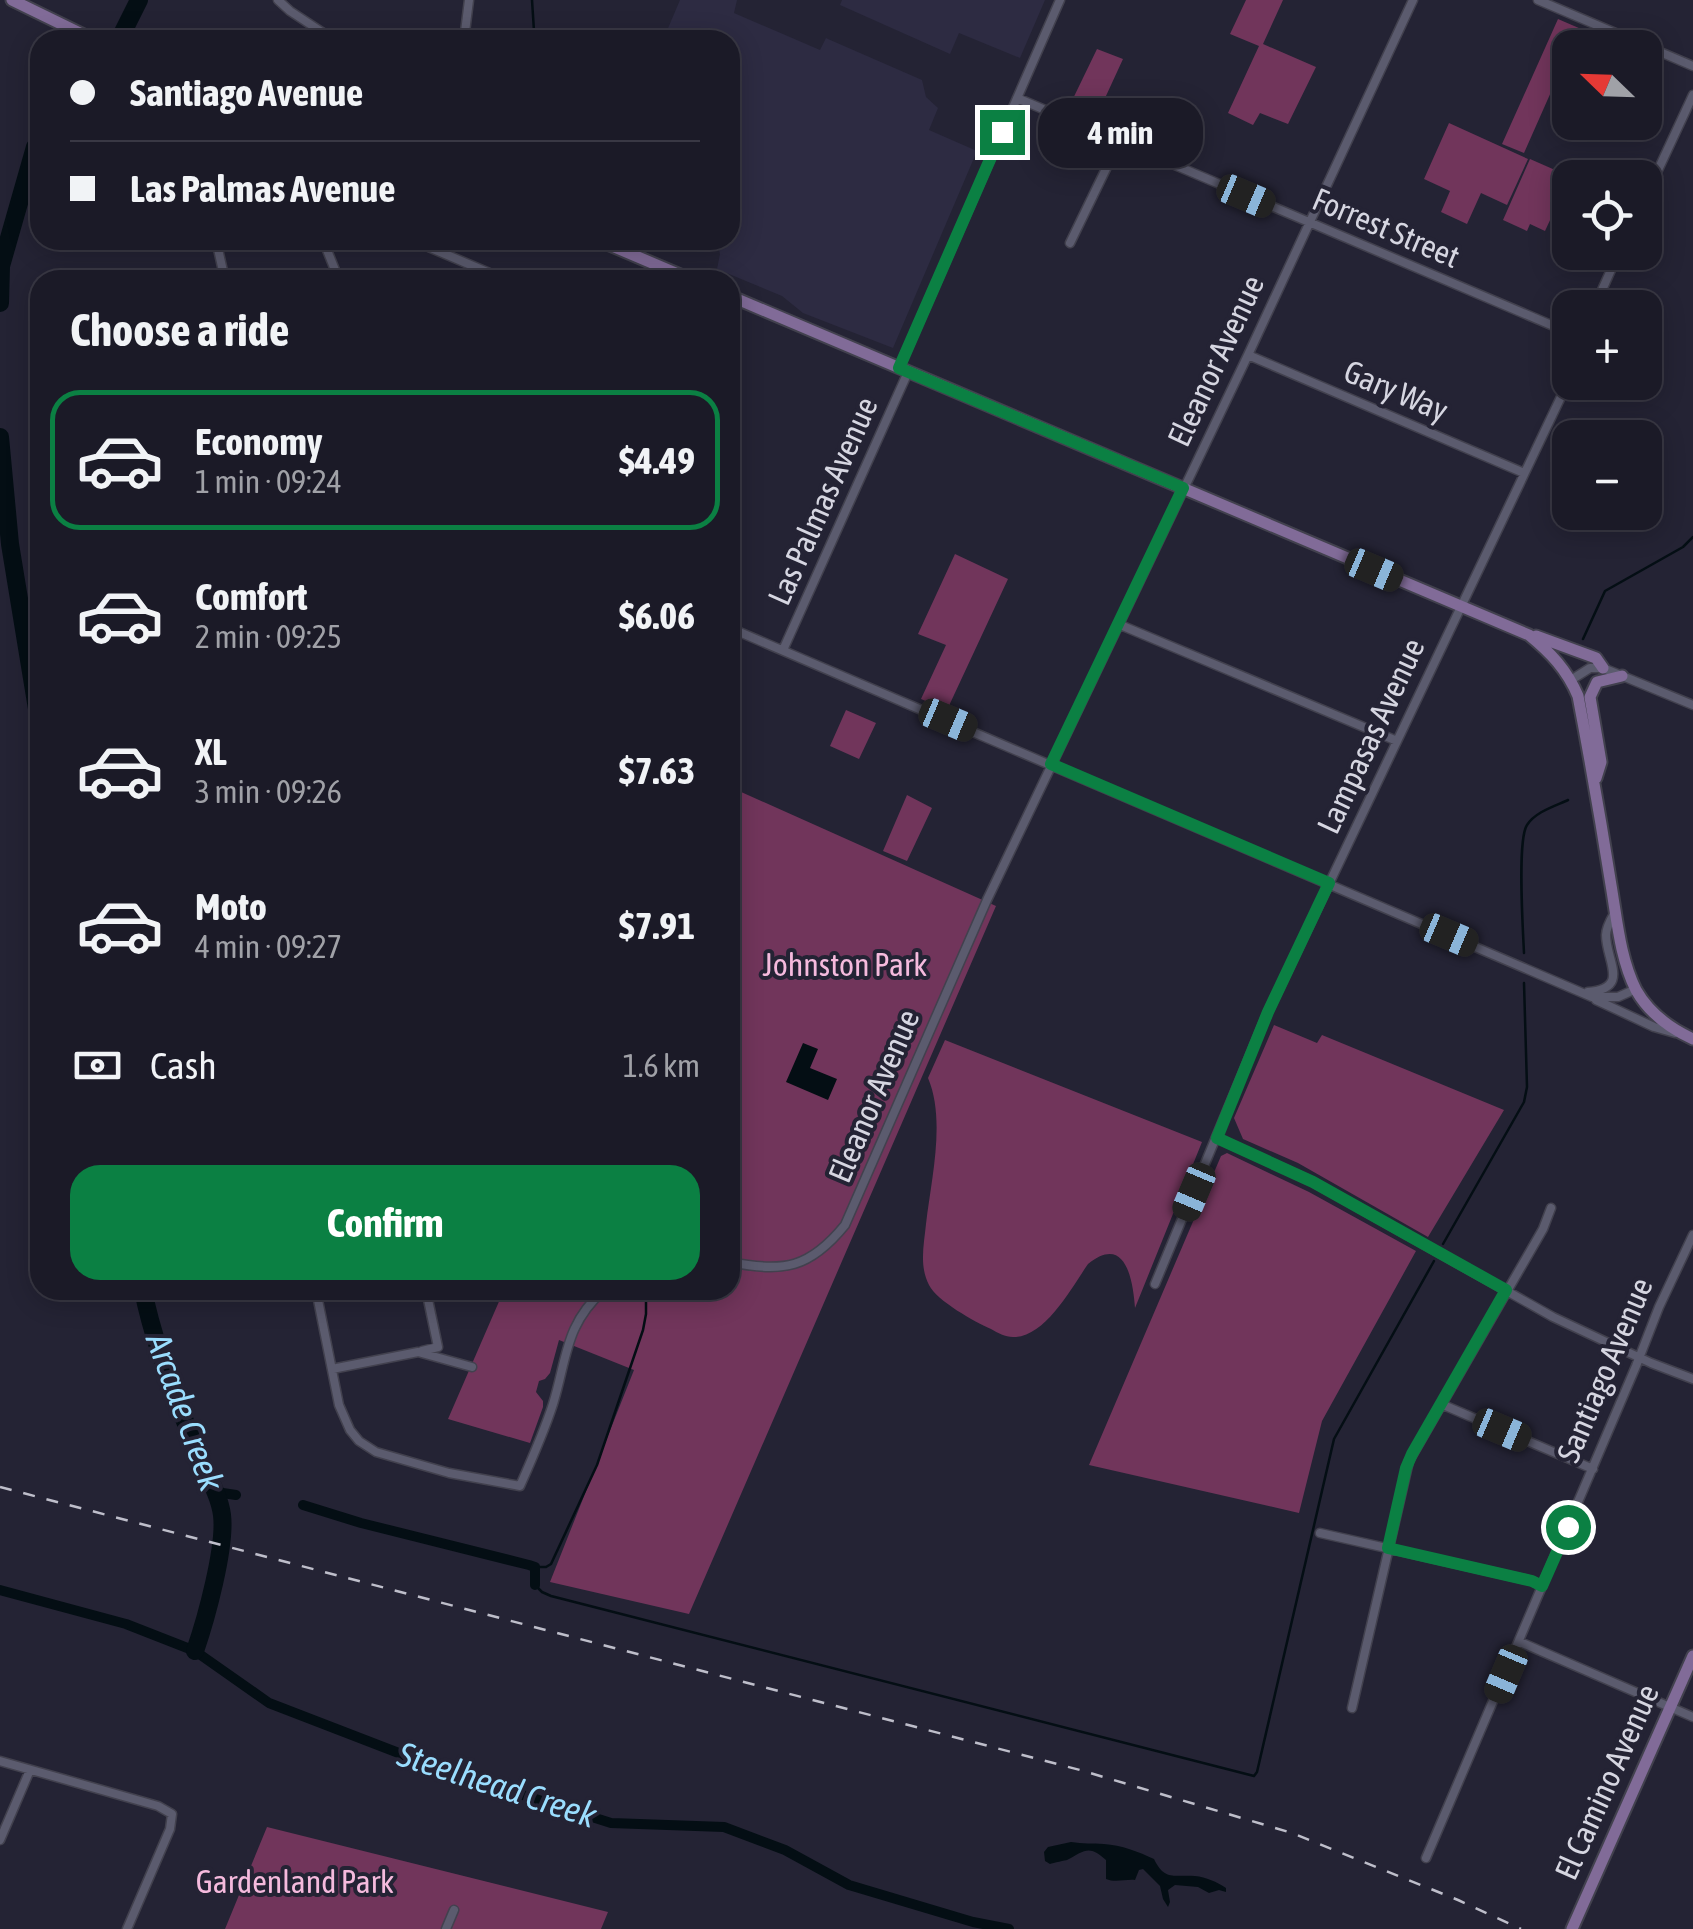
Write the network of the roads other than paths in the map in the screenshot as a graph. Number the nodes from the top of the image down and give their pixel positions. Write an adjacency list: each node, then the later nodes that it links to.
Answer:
1 (278, 0): 8 (street)
2 (469, 0): 9 (street)
3 (1060, 0): 12 (street, Las Palmas Avenue)
4 (1413, 0): 15 (street, Eleanor Avenue)
5 (1538, 0): 10 (street)
6 (14, 1): 7 (main road)
7 (73, 30)
8 (319, 30)
9 (465, 30)
10 (1693, 66)
11 (1693, 95): 14 (street)
12 (1017, 98): 13 (street, Forrest Street); 24 (street, Las Palmas Avenue)
13 (1119, 142): 15 (street, Forrest Street); 16 (street)
14 (1662, 162)
15 (1309, 222): 22 (street, Forrest Street); 23 (street, Eleanor Avenue)
16 (1070, 243)
17 (436, 250): 19 (street)
18 (622, 250): 20 (main road)
19 (482, 270)
20 (668, 270)
21 (740, 300): 24 (main road)
22 (1552, 326)
23 (1248, 355): 26 (street, Gary Way); 27 (street, Eleanor Avenue)
24 (904, 370): 27 (main road); 32 (street, Las Palmas Avenue)
25 (1559, 400): 26 (street, Lampasas Avenue)
26 (1524, 474): 28 (street, Lampasas Avenue)
27 (1183, 488): 28 (main road); 29 (street, Eleanor Avenue)
28 (1461, 606): 30 (main road); 37 (street, Lampasas Avenue)
29 (1118, 624): 37 (street); 38 (street, Eleanor Avenue)
30 (1520, 631): 33 (main road); 35 (main road)
31 (740, 632): 32 (street)
32 (783, 650): 38 (street)
33 (1602, 668): 34 (street); 35 (street)
34 (1622, 676): 36 (street); 39 (main road)
35 (1571, 680): 39 (main road)
36 (1693, 705)
37 (1396, 742): 40 (street, Lampasas Avenue)
38 (1051, 764): 40 (street); 48 (street, Eleanor Avenue)
39 (1594, 782): 41 (main road)
40 (1329, 883): 43 (street); 45 (street, Lampasas Avenue)
41 (1615, 911): 42 (main road); 43 (street)
42 (1636, 988): 43 (street); 44 (main road)
43 (1583, 993): 44 (street)
44 (1692, 1039)
45 (1217, 1138): 49 (street, Lampasas Avenue); 50 (street)
46 (1551, 1208): 50 (street)
47 (1693, 1235): 55 (street, Santiago Avenue)
48 (740, 1263)
49 (1155, 1284)
50 (1506, 1290): 55 (street); 59 (street)
51 (318, 1300): 57 (street)
52 (428, 1300): 54 (street)
53 (593, 1300): 57 (street)
54 (418, 1352): 56 (street); 57 (street)
55 (1640, 1358): 58 (street); 60 (street, Santiago Avenue)
56 (472, 1367)
57 (332, 1369)
58 (1693, 1380)
59 (1441, 1404): 60 (street); 62 (street)
60 (1593, 1468): 63 (street, Santiago Avenue)
61 (1320, 1532): 62 (street)
62 (1388, 1548): 63 (street); 67 (street)
63 (1542, 1586): 64 (street, Santiago Avenue)
64 (1520, 1642): 66 (street); 72 (street, Santiago Avenue)
65 (1693, 1656): 66 (main road, El Camino Avenue)
66 (1670, 1707): 68 (street); 76 (main road, El Camino Avenue)
67 (1352, 1708)
68 (1693, 1717)
69 (0, 1761): 70 (street)
70 (30, 1770): 71 (street); 74 (street)
71 (0, 1840)
72 (1426, 1858)
73 (454, 1910): 75 (street)
74 (127, 1929)
75 (446, 1929)
76 (1572, 1929)

